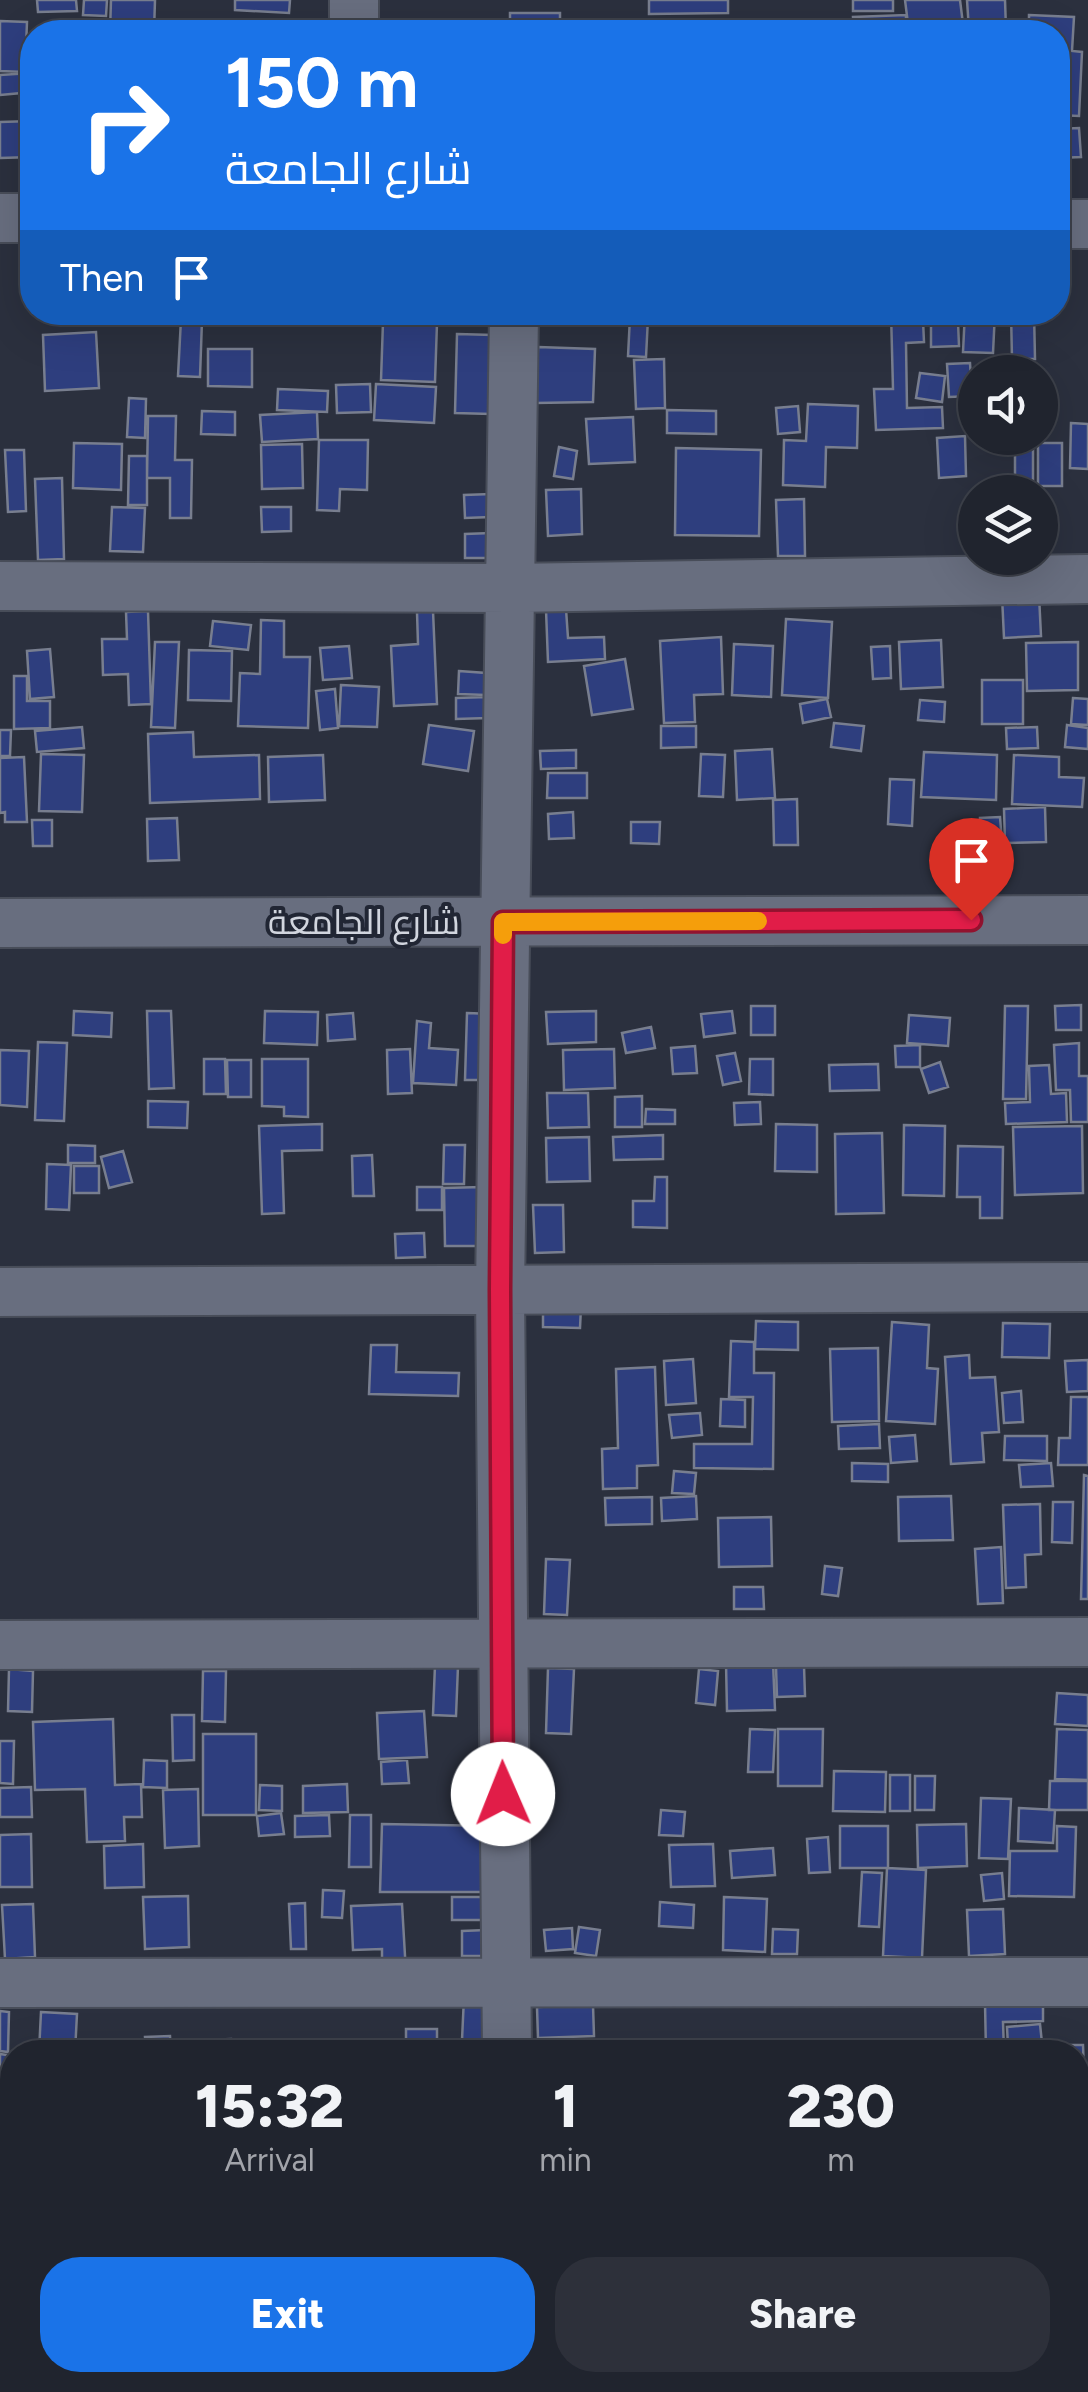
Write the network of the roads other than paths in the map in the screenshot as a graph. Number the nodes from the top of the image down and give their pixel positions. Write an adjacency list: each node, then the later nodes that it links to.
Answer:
1 (514, 325): 4 (street)
2 (1088, 579): 4 (street)
3 (0, 586): 4 (street)
4 (512, 588): 6 (street)
5 (1088, 920): 6 (street, شارع الجامعة)
6 (503, 922): 7 (street, شارع الجامعة); 9 (street)
7 (0, 923)
8 (1088, 1287): 9 (street)
9 (500, 1290): 10 (street); 12 (street)
10 (0, 1292)
11 (1088, 1642): 12 (street)
12 (501, 1644): 13 (street); 16 (street)
13 (0, 1645)
14 (1088, 1982): 16 (street)
15 (0, 1983): 16 (street)
16 (506, 1983): 17 (street)
17 (507, 2040)

